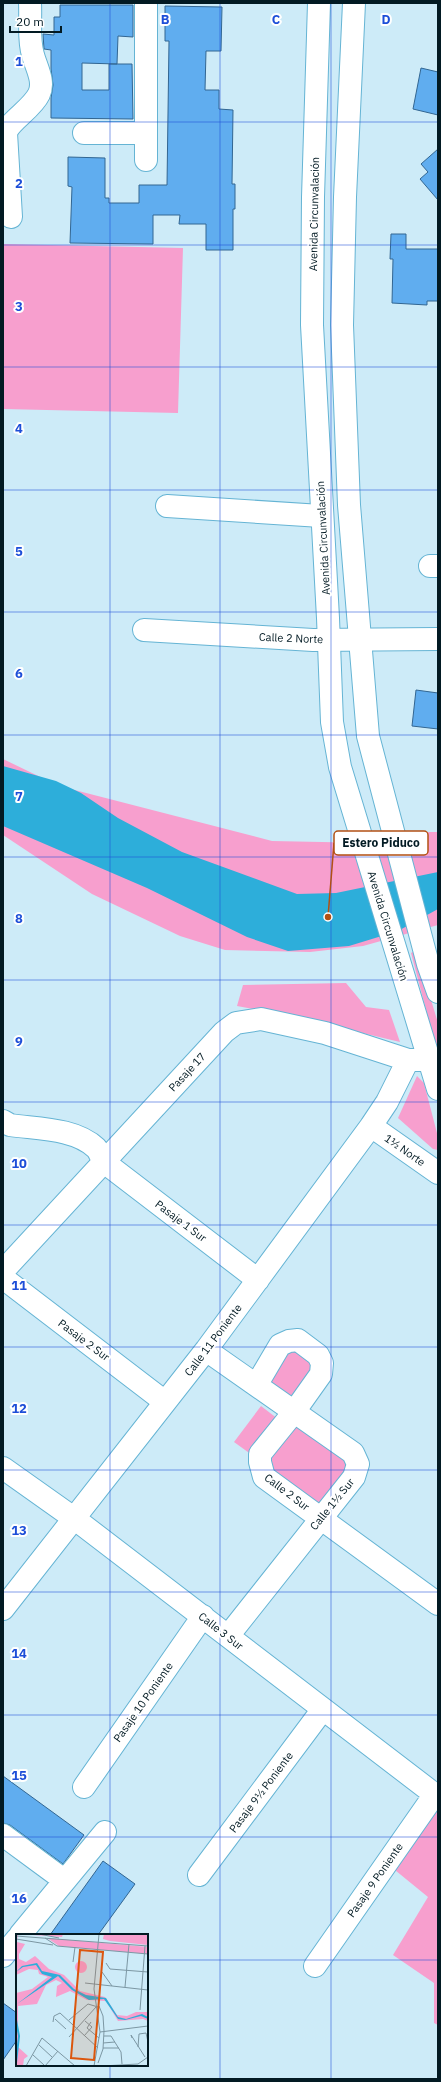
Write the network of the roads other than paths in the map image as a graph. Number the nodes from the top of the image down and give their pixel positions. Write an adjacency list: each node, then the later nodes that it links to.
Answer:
1 (30, 3): 8 (street)
2 (146, 3): 6 (street)
3 (319, 3): 10 (street, Avenida Circunvalación)
4 (354, 3): 12 (street)
5 (84, 133): 6 (street)
6 (146, 133): 7 (street)
7 (146, 160)
8 (11, 217)
9 (167, 506): 10 (street)
10 (321, 516): 13 (street, Avenida Circunvalación)
11 (144, 630): 13 (street, Calle 2 Norte)
12 (360, 638): 13 (street, Calle 2 Norte); 14 (street, Calle 2 Norte); 15 (street)
13 (328, 639): 16 (street, Avenida Circunvalación)
14 (438, 639)
15 (438, 992)
16 (430, 1059): 17 (street, Pasaje 17); 18 (street, Avenida Circunvalación)
17 (408, 1060): 20 (street, Calle 11 Poniente); 21 (street, Pasaje 17)
18 (438, 1089)
19 (3, 1121): 21 (street, Pasaje 1 Sur)
20 (371, 1126): 22 (street, 1½ Norte); 25 (street, Calle 11 Poniente)
21 (104, 1162): 23 (street, Pasaje 17); 25 (street, Pasaje 1 Sur)
22 (438, 1173)
23 (3, 1271)
24 (3, 1278): 28 (street, Pasaje 2 Sur)
25 (258, 1280): 26 (street, Calle 11 Poniente)
26 (206, 1350): 27 (street, Calle 1½ Sur); 28 (street, Calle 11 Poniente)
27 (257, 1384): 29 (street, Calle 1½ Sur); 29 (street, Calle 2 Sur)
28 (165, 1402): 32 (street, Calle 11 Poniente)
29 (294, 1412): 31 (street, Calle 2 Sur); 31 (street, Calle 1½ Sur)
30 (3, 1468): 32 (street, Calle 3 Sur)
31 (321, 1517): 33 (street, Calle 2 Sur); 36 (street, Calle 1½ Sur)
32 (75, 1519): 34 (street, Calle 11 Poniente); 35 (street, Calle 3 Sur)
33 (438, 1604)
34 (3, 1609)
35 (203, 1616): 36 (street, Calle 3 Sur); 38 (street, Pasaje 10 Poniente)
36 (228, 1636): 37 (street, Calle 3 Sur)
37 (323, 1709): 39 (street, Calle 3 Sur); 42 (street, Pasaje 9½ Poniente)
38 (84, 1787)
39 (437, 1796): 47 (street, Pasaje 9 Poniente)
40 (105, 1832): 43 (street)
41 (3, 1835): 43 (street)
42 (199, 1875)
43 (64, 1880): 44 (street)
44 (21, 1934)
45 (16, 1940): 46 (street)
46 (3, 1956)
47 (315, 1966)

